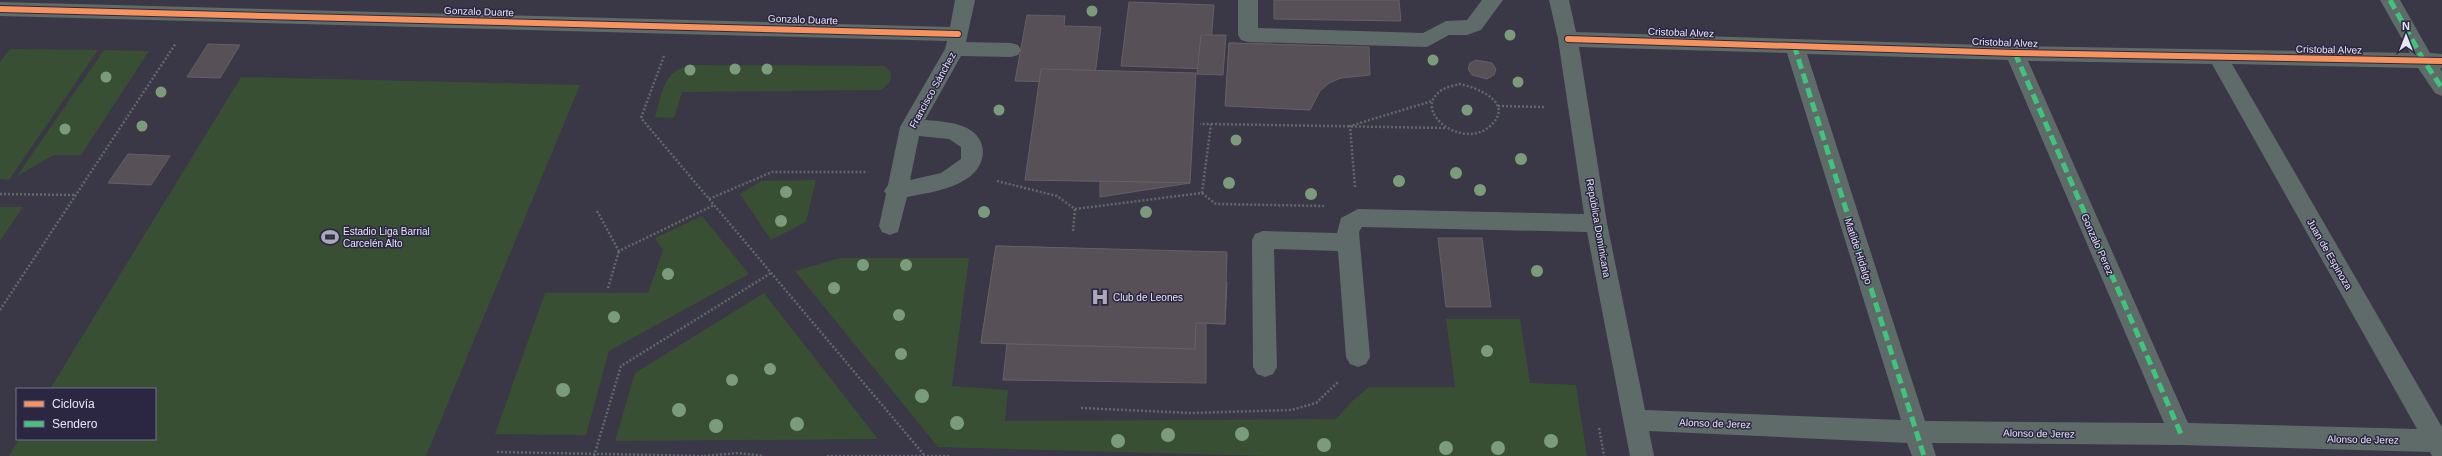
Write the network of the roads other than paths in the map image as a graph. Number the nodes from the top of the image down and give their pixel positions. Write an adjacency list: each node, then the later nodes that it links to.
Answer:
1 (965, 0): 9 (street, Francisco Sánchez)
2 (1248, 0): 3 (street)
3 (1493, 0)
4 (1559, 0): 8 (street, República Dominicana)
5 (2390, 0): 14 (street)
6 (0, 9): 7 (street, Gonzalo Duarte)
7 (186, 9): 9 (street, Gonzalo Duarte)
8 (1568, 39): 10 (street, Cristobal Alvez); 18 (street, República Dominicana)
9 (956, 42): 11 (street, Gonzalo Duarte); 16 (street, Francisco Sánchez)
10 (1794, 45): 12 (street, Cristobal Alvez); 24 (street, Matilde Hidalgo)
11 (1011, 50)
12 (2015, 53): 13 (street, Cristobal Alvez); 25 (street, Gonzalo Perez)
13 (2218, 57): 14 (street, Cristobal Alvez); 26 (street, Juan de Espinoza)
14 (2433, 61): 15 (street)
15 (2442, 88)
16 (910, 127): 17 (street, Francisco Sánchez); 17 (street)
17 (897, 182): 19 (street, Francisco Sánchez)
18 (1596, 223): 20 (street); 23 (street, República Dominicana)
19 (890, 226)
20 (1349, 242): 21 (street); 22 (street)
21 (1358, 357)
22 (1266, 367)
23 (1636, 420): 24 (street, Alonso de Jerez); 27 (street, República Dominicana)
24 (1916, 432): 25 (street, Alonso de Jerez); 28 (street, Matilde Hidalgo)
25 (2181, 434): 26 (street, Alonso de Jerez)
26 (2440, 444)
27 (1642, 456)
28 (1924, 456)

